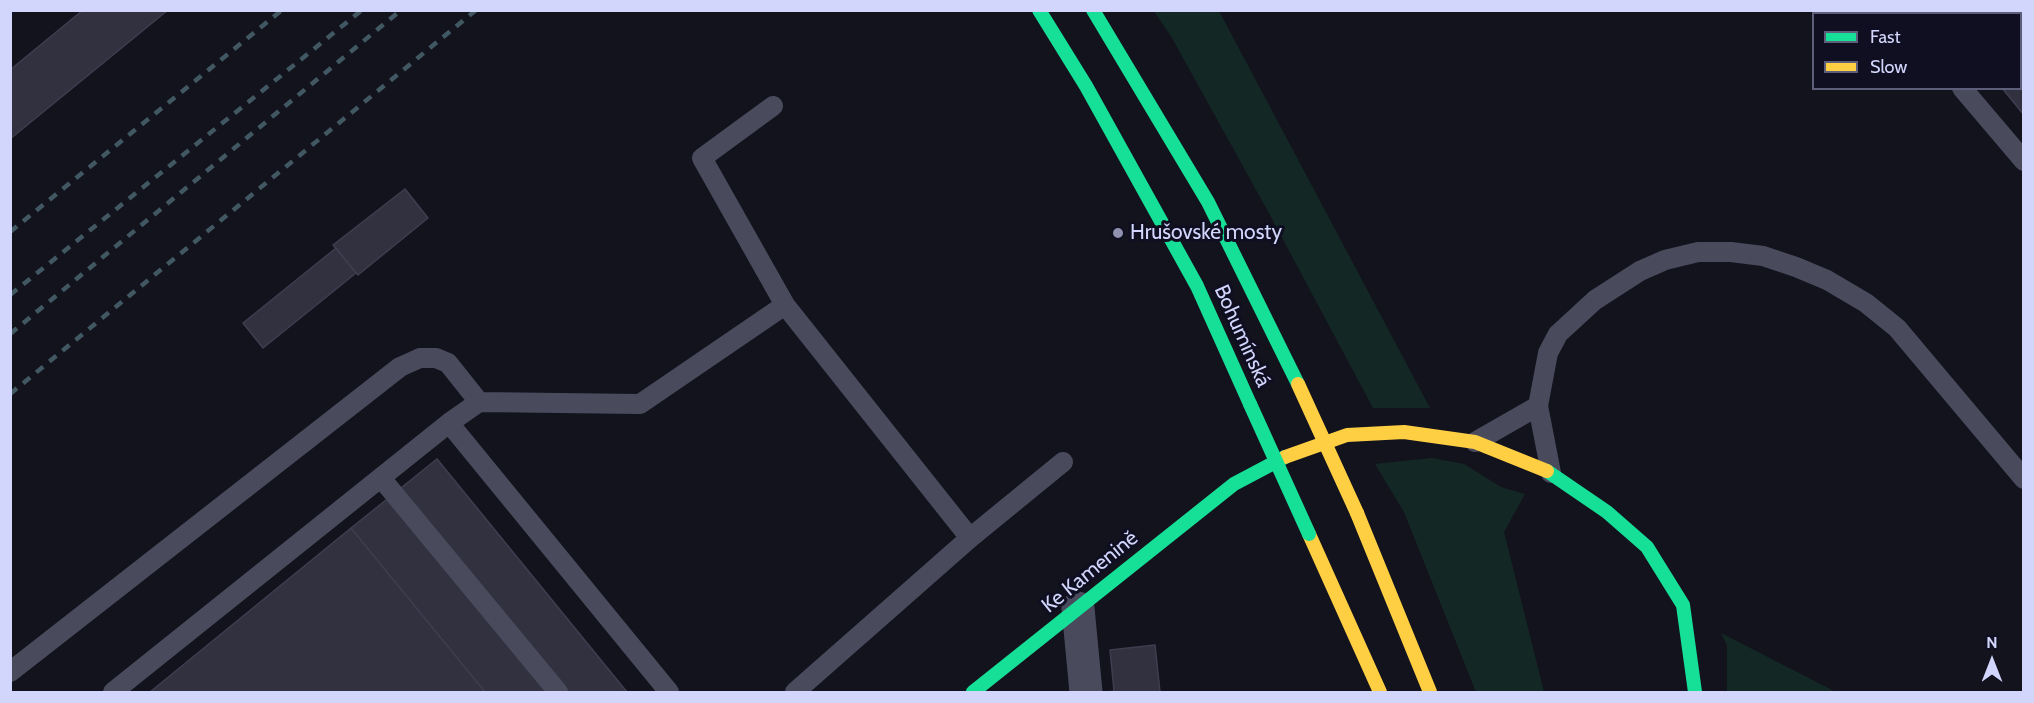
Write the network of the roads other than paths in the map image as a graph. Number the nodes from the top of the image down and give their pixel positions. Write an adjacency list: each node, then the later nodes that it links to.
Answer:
1 (1039, 10): 20 (main road, Bohumínská, bridge)
2 (1093, 10): 17 (main road, Bohumínská, bridge)
3 (1964, 90): 5 (lane)
4 (773, 106): 6 (lane)
5 (2024, 161)
6 (785, 305): 7 (lane); 15 (lane)
7 (479, 402): 9 (lane); 18 (lane)
8 (1538, 406): 10 (lane); 12 (lane); 14 (lane)
9 (449, 423): 13 (lane); 23 (lane)
10 (1475, 442): 12 (main road, Ke Kamenině); 16 (main road, Ke Kamenině)
11 (1063, 462): 15 (lane)
12 (1551, 472): 19 (main road, Ke Kamenině)
13 (381, 478): 21 (lane); 22 (lane)
14 (2024, 479)
15 (970, 538): 24 (lane)
16 (1078, 608): 25 (main road, Ke Kamenině); 26 (street)
17 (1410, 639): 27 (main road, Bohumínská); 28 (main road)
18 (10, 672)
19 (1694, 689)
20 (1378, 690)
21 (113, 693)
22 (558, 693)
23 (669, 693)
24 (795, 693)
25 (973, 693)
26 (1086, 693)
27 (1430, 693)
28 (1439, 693)

